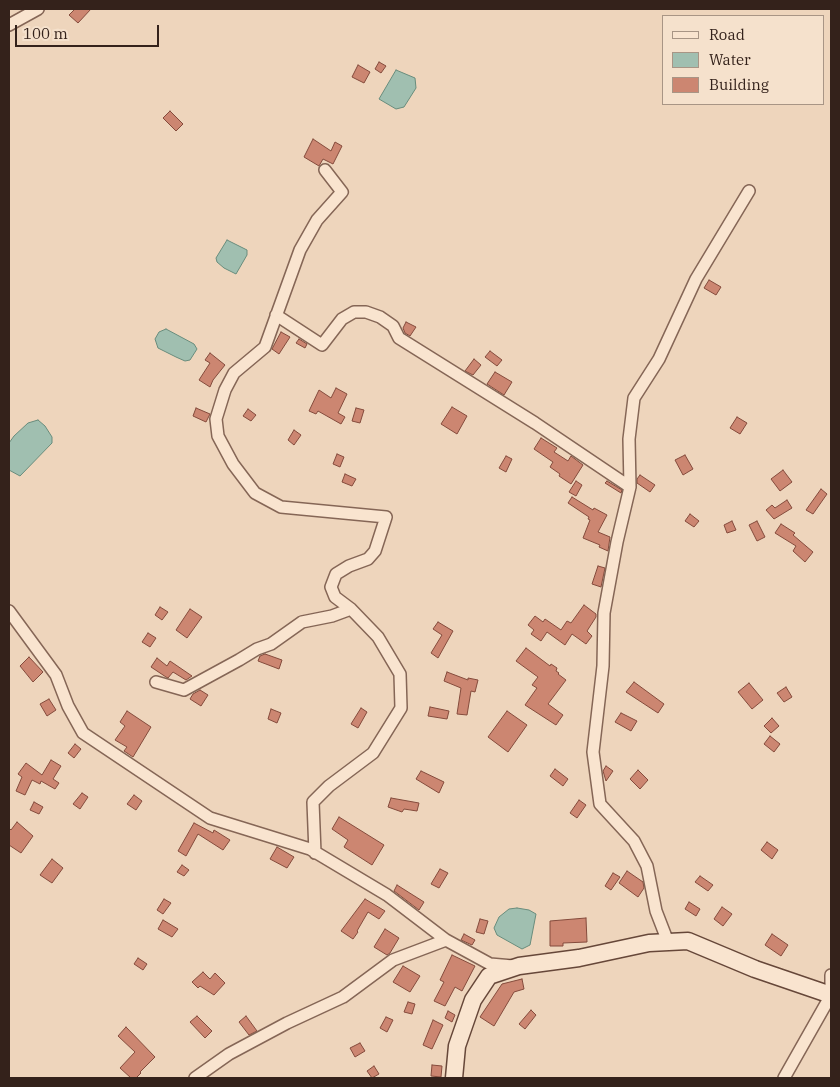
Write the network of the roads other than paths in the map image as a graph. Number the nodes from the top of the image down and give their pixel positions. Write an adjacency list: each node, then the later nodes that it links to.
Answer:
1 (38, 9): 2 (street)
2 (9, 25)
3 (325, 170): 5 (street)
4 (749, 191): 6 (street)
5 (276, 315): 6 (street); 7 (street)
6 (630, 487): 12 (street)
7 (351, 609): 9 (street); 10 (street)
8 (9, 611): 10 (street)
9 (156, 682)
10 (315, 853): 11 (street)
11 (446, 940): 13 (street); 16 (street)
12 (668, 942): 13 (main road); 15 (main road)
13 (518, 966): 17 (main road)
14 (831, 975): 15 (street)
15 (831, 995): 18 (street)
16 (195, 1078)
17 (454, 1078)
18 (784, 1078)

